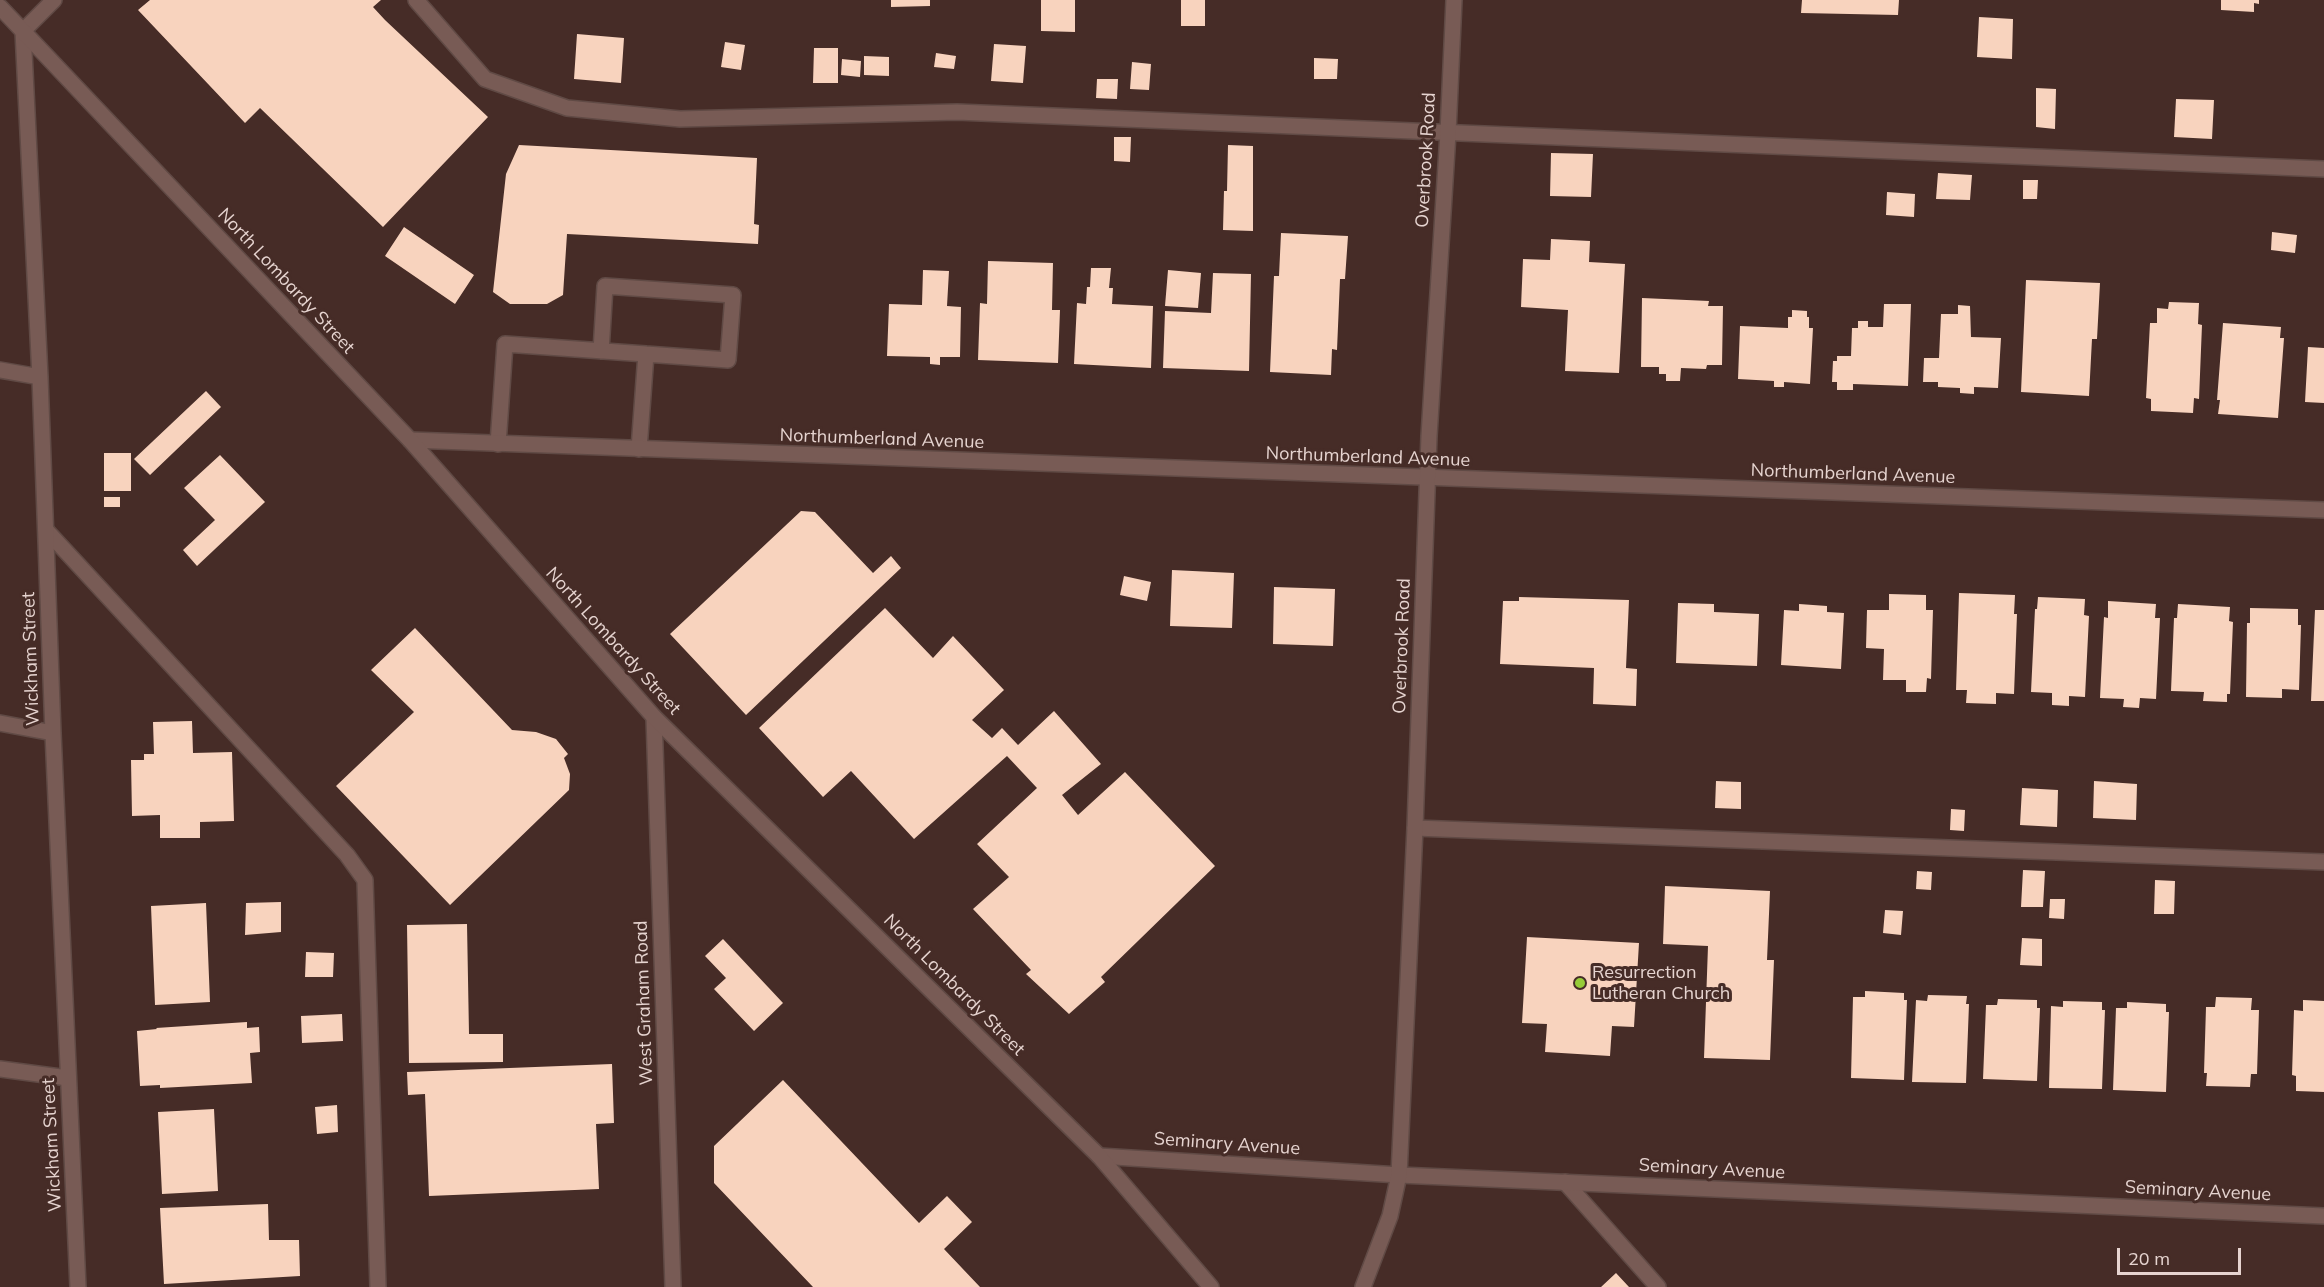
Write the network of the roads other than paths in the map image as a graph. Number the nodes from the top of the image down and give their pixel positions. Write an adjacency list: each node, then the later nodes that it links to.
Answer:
1 (54, 0): 5 (street)
2 (416, 0): 6 (street)
3 (1454, 0): 6 (street, Overbrook Road)
4 (0, 7): 5 (street, North Lombardy Street)
5 (23, 31): 11 (street, Wickham Street); 12 (street, North Lombardy Street)
6 (1448, 133): 7 (street); 15 (street, Overbrook Road)
7 (2324, 169)
8 (601, 351): 9 (street); 9 (street); 13 (street)
9 (645, 354): 14 (street)
10 (0, 370): 11 (street)
11 (40, 377): 17 (street, Wickham Street)
12 (410, 440): 13 (street, Northumberland Avenue); 18 (street, North Lombardy Street)
13 (498, 444): 14 (street, Northumberland Avenue)
14 (639, 449): 15 (street, Northumberland Avenue)
15 (1426, 479): 16 (street, Northumberland Avenue); 21 (street, Overbrook Road)
16 (2324, 510)
17 (46, 530): 20 (street, Wickham Street); 30 (street)
18 (654, 717): 25 (street, North Lombardy Street); 31 (street, West Graham Road)
19 (0, 723): 20 (street)
20 (53, 733): 24 (street, Wickham Street)
21 (1415, 828): 22 (street); 26 (street, Overbrook Road)
22 (2324, 862)
23 (0, 1069): 24 (street)
24 (68, 1078): 29 (street, Wickham Street)
25 (1099, 1155): 26 (street, Seminary Avenue); 32 (street, North Lombardy Street)
26 (1399, 1175): 27 (street, Seminary Avenue); 33 (street, Overbrook Road)
27 (1565, 1182): 28 (street, Seminary Avenue); 34 (street)
28 (2324, 1216)
29 (78, 1287)
30 (378, 1287)
31 (673, 1287)
32 (1211, 1287)
33 (1363, 1287)
34 (1658, 1287)

